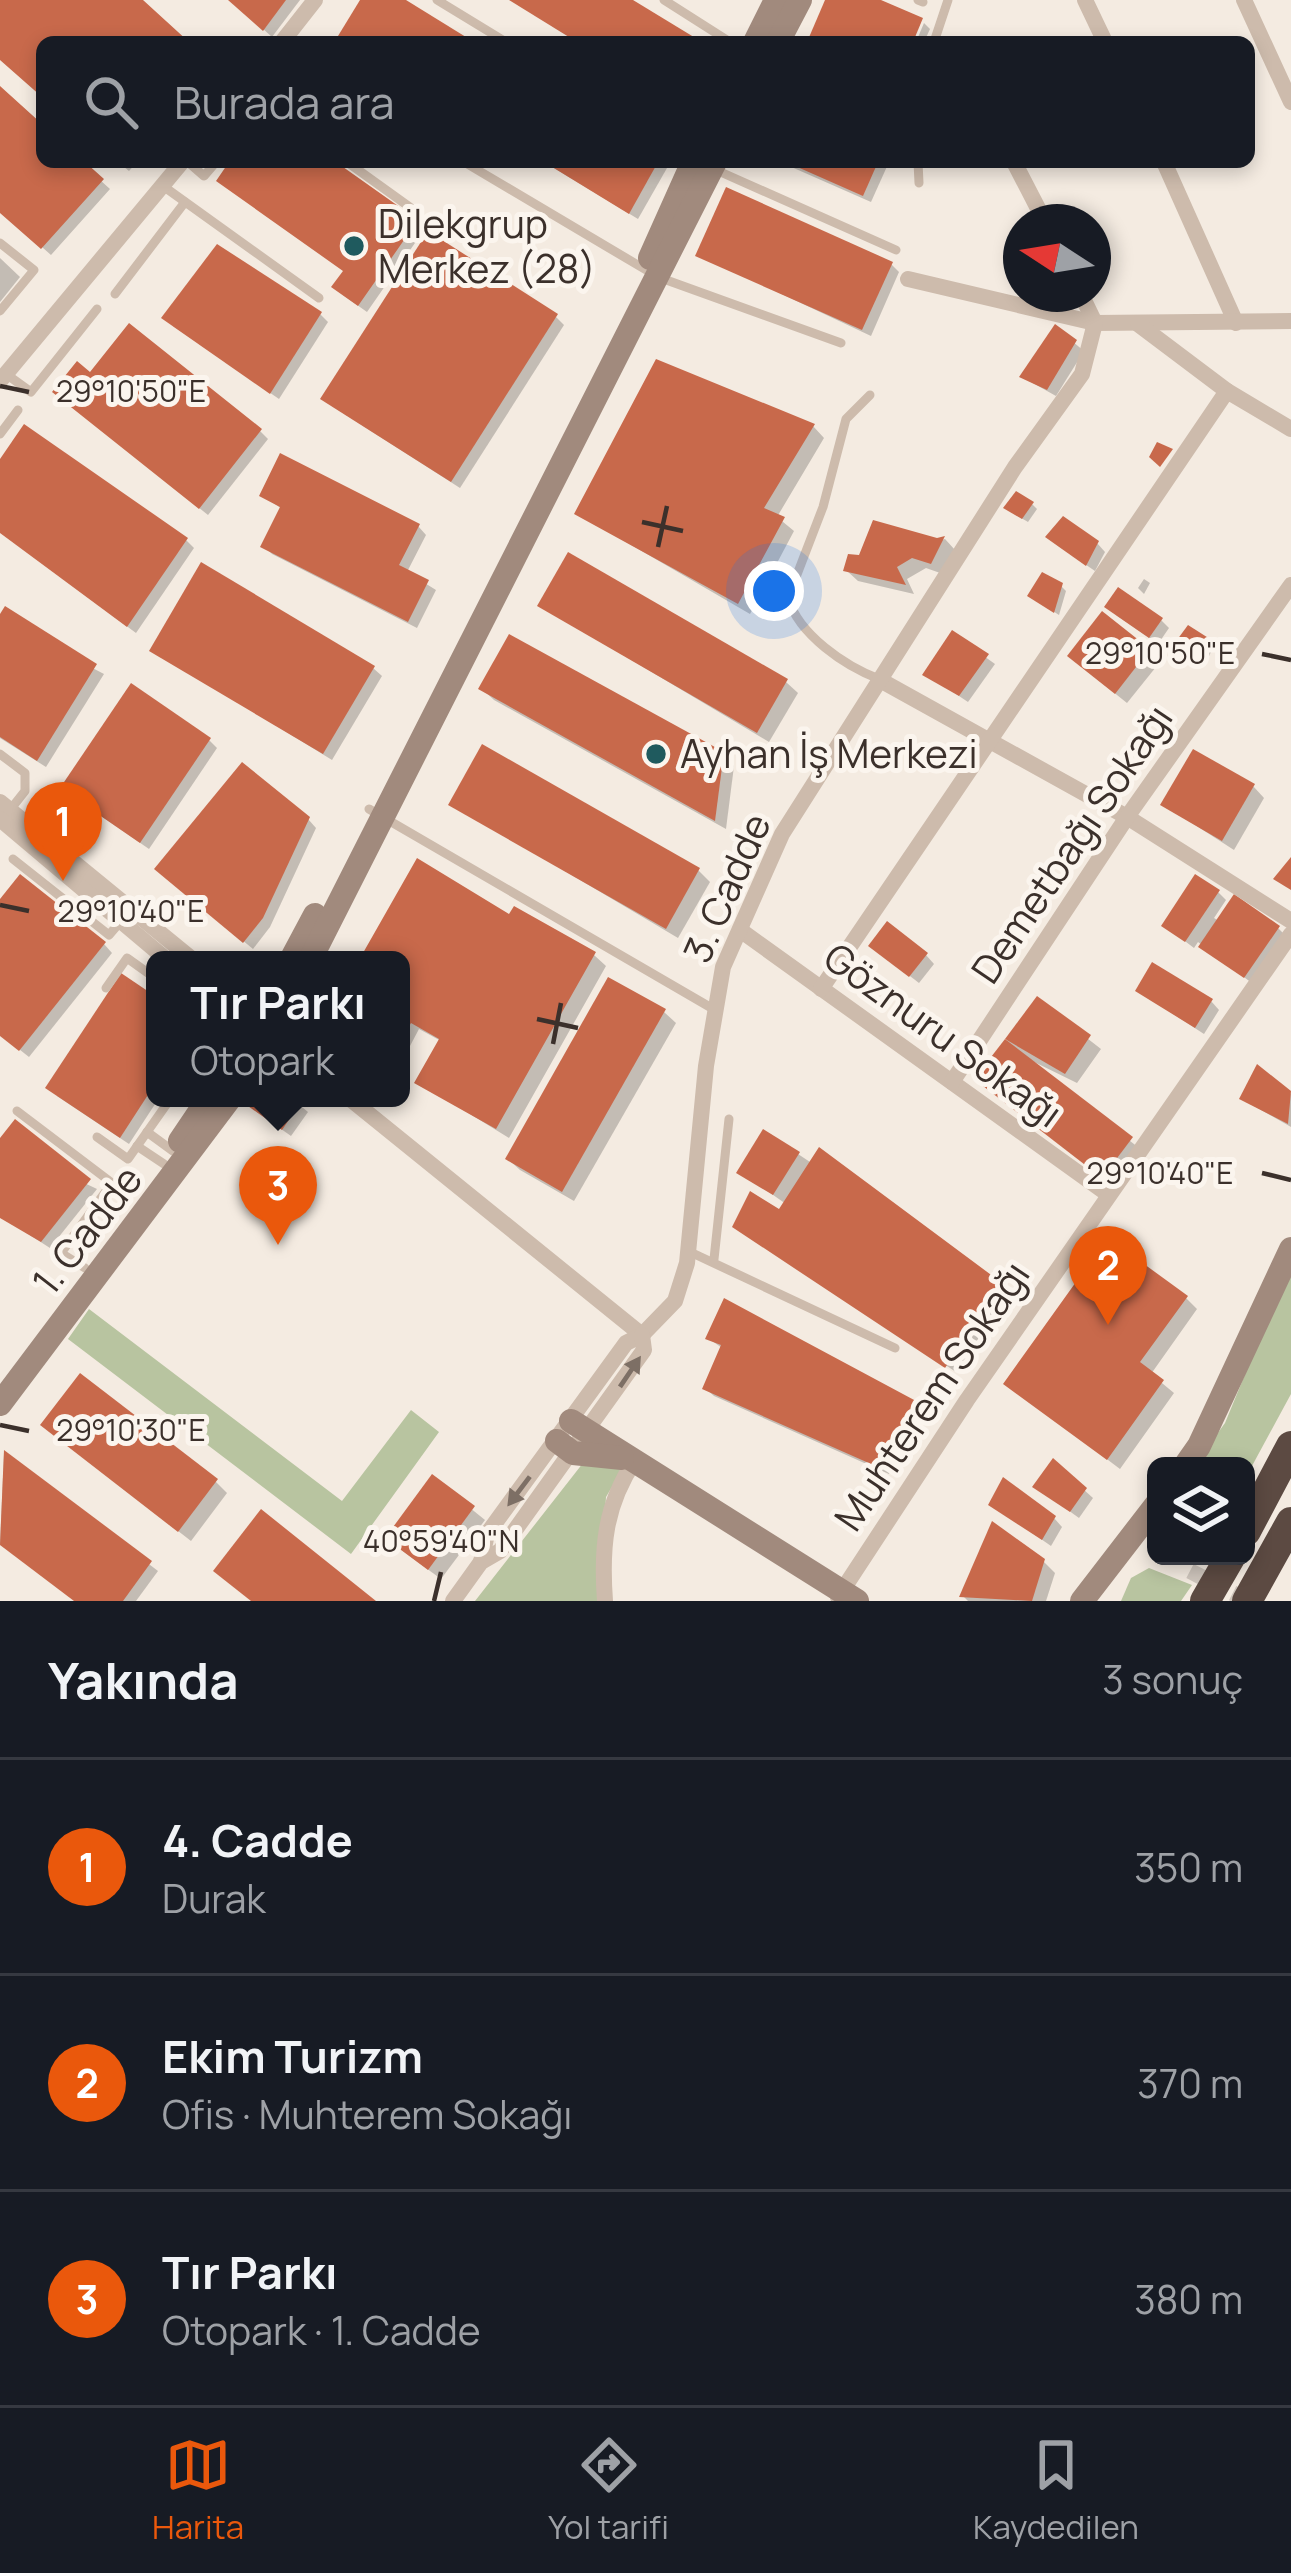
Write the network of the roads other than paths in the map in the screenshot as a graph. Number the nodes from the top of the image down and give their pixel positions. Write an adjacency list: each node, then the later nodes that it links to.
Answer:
1 (315, 0): 9 (street)
2 (437, 0): 10 (lane)
3 (664, 0): 11 (lane)
4 (776, 0): 12 (street)
5 (800, 0): 13 (street)
6 (948, 0): 14 (lane)
7 (1085, 0): 15 (street)
8 (1244, 0): 16 (street)
9 (287, 36)
10 (496, 36)
11 (721, 36)
12 (757, 36)
13 (781, 36)
14 (936, 36)
15 (1103, 36)
16 (1291, 102)
17 (180, 168): 26 (street)
18 (355, 168): 29 (lane)
19 (474, 168): 32 (lane)
20 (703, 168): 32 (street)
21 (714, 168): 31 (lane)
22 (918, 168): 25 (lane)
23 (1017, 168): 28 (street)
24 (1167, 168): 41 (street)
25 (919, 183)
26 (163, 186): 27 (lane); 44 (street)
27 (185, 202): 34 (lane); 35 (lane)
28 (1036, 204)
29 (411, 208)
30 (0, 243): 37 (lane)
31 (896, 250)
32 (652, 273): 43 (lane); 54 (street)
33 (908, 280): 40 (street)
34 (116, 294)
35 (319, 298)
36 (97, 309): 44 (lane)
37 (0, 311)
38 (1090, 312): 40 (street)
39 (1291, 321): 41 (street)
40 (1095, 322): 42 (street); 51 (street, 3. Cadde)
41 (1236, 323): 42 (street)
42 (1138, 324): 45 (street)
43 (841, 343)
44 (3, 377)
45 (1227, 391): 48 (street); 52 (street)
46 (870, 395): 51 (lane)
47 (18, 410): 49 (lane)
48 (1291, 429)
49 (0, 434)
50 (1291, 585): 56 (street, Demetbağı Sokağı)
51 (880, 680): 52 (street); 60 (street, 3. Cadde)
52 (991, 739): 56 (street); 68 (street)
53 (0, 754): 55 (lane)
54 (375, 812): 64 (street); 65 (street); 69 (lane)
55 (2, 815): 58 (street)
56 (1127, 818): 59 (street); 70 (street, Demetbağı Sokağı)
57 (13, 859): 58 (lane)
58 (126, 915): 62 (street); 63 (street)
59 (1291, 921)
60 (740, 930): 68 (street, Göznuru Sokağı); 69 (street, 3. Cadde)
61 (1291, 934): 83 (street, Muhterem Sokağı)
62 (159, 951)
63 (180, 951)
64 (296, 951)
65 (314, 951)
66 (146, 972): 67 (lane)
67 (106, 988)
68 (821, 988): 70 (street, Göznuru Sokağı)
69 (715, 1010): 85 (street, 3. Cadde)
70 (952, 1082): 83 (street, Göznuru Sokağı)
71 (164, 1107): 79 (lane)
72 (204, 1107): 82 (street, 1. Cadde)
73 (222, 1107): 82 (street, 1. Cadde)
74 (350, 1107): 78 (street)
75 (359, 1107): 78 (street)
76 (17, 1111): 87 (lane)
77 (729, 1119): 86 (lane)
78 (377, 1124): 88 (street)
79 (147, 1132): 81 (lane); 82 (lane)
80 (97, 1137): 81 (lane)
81 (137, 1145): 82 (lane)
82 (175, 1162): 87 (street, 1. Cadde)
83 (1108, 1195): 100 (street, Muhterem Sokağı)
84 (1291, 1249): 94 (street)
85 (688, 1250): 86 (lane); 88 (street, 3. Cadde)
86 (714, 1259): 89 (lane)
87 (90, 1272): 90 (street, 1. Cadde); 91 (street, 1. Cadde)
88 (643, 1335): 92 (street, 3. Cadde)
89 (895, 1348)
90 (0, 1381)
91 (0, 1404)
92 (572, 1438): 95 (street); 101 (street, 3. Cadde)
93 (1291, 1446): 96 (highway)
94 (1191, 1457)
95 (635, 1460): 100 (street); 102 (street)
96 (1255, 1514)
97 (1147, 1517): 103 (street)
98 (1291, 1522): 105 (highway)
99 (1227, 1565): 104 (highway)
100 (844, 1598)
101 (452, 1601)
102 (605, 1601)
103 (1082, 1601)
104 (1205, 1601)
105 (1247, 1601)

